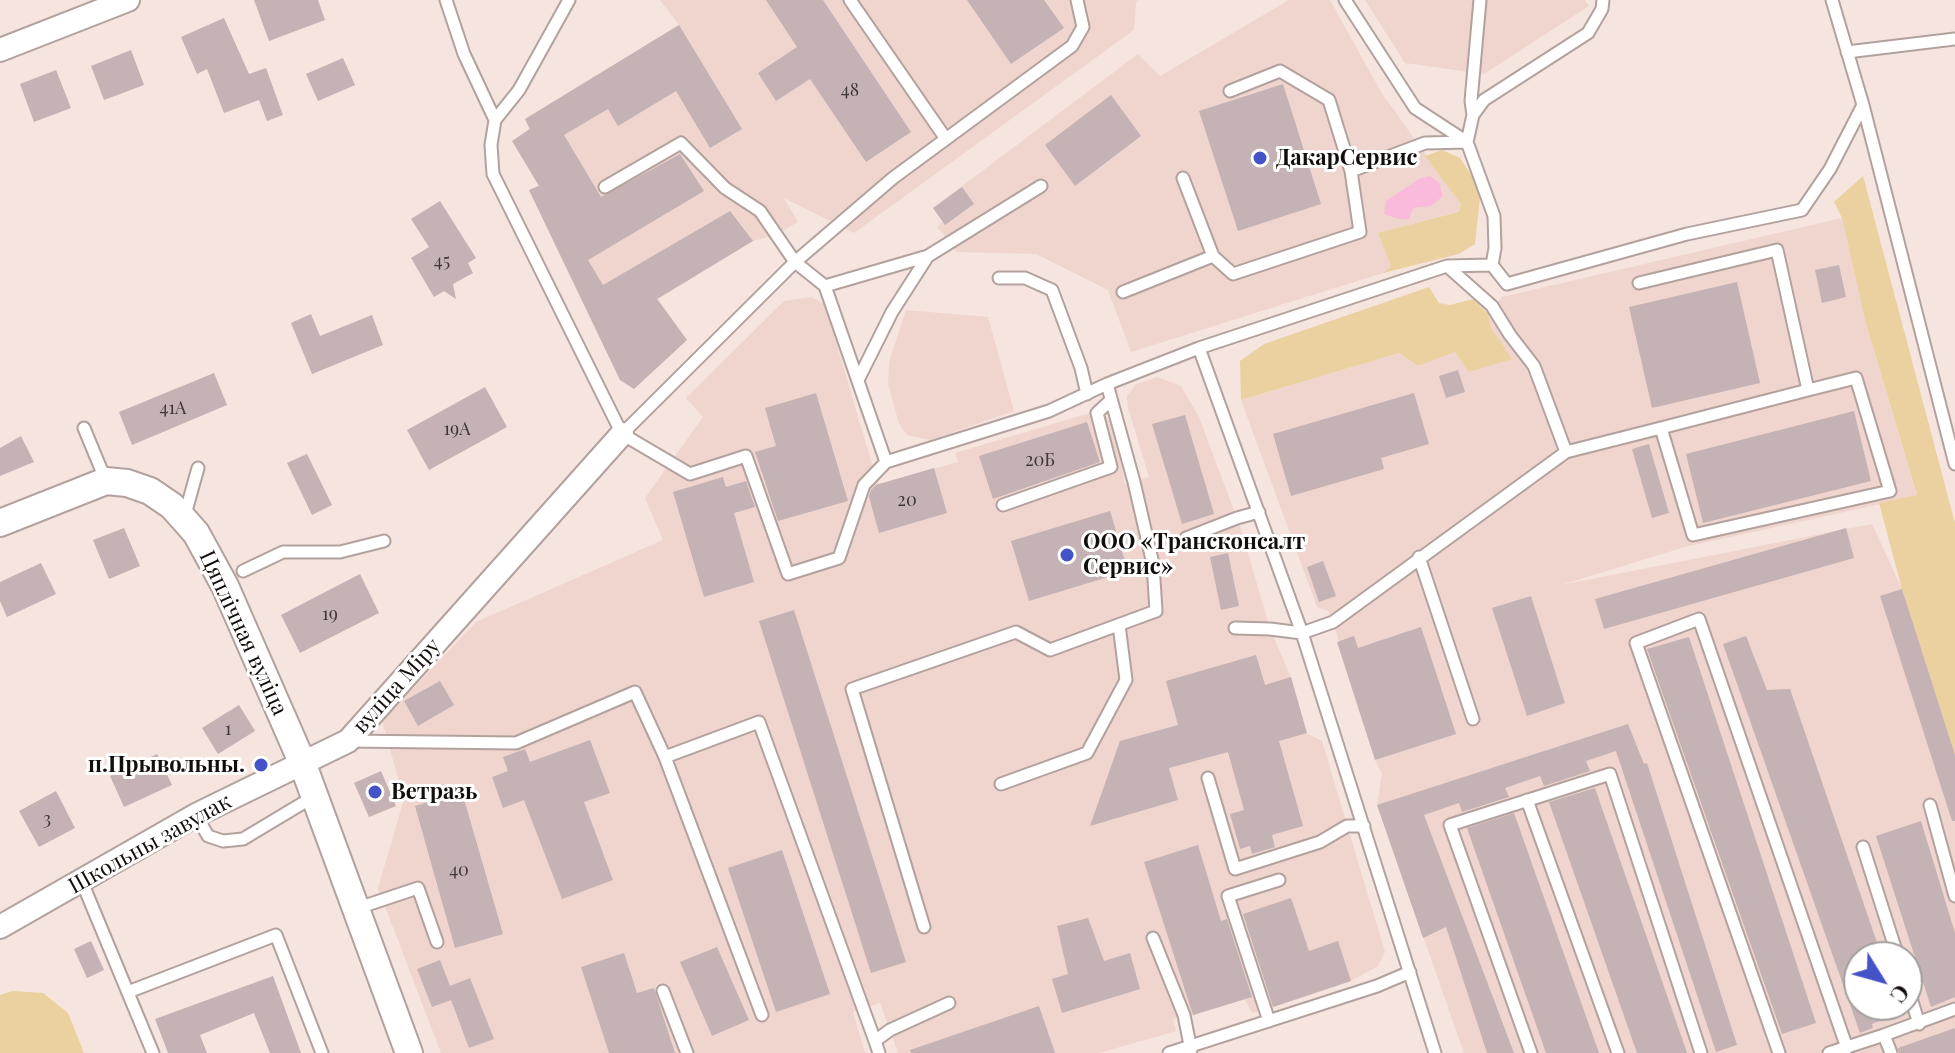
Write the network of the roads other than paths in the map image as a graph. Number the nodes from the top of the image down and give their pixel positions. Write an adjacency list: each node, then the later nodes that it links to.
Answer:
1 (128, 0): 11 (street)
2 (446, 0): 16 (lane)
3 (569, 0): 16 (lane)
4 (850, 0): 17 (lane)
5 (1077, 0): 17 (lane)
6 (1345, 0): 18 (lane)
7 (1480, 0): 15 (lane)
8 (1603, 0): 15 (lane)
9 (1832, 0): 12 (lane)
10 (1955, 39): 12 (lane)
11 (0, 50)
12 (1847, 52): 14 (lane)
13 (1230, 91): 19 (lane)
14 (1863, 105): 26 (lane); 43 (lane)
15 (1473, 115): 18 (lane)
16 (495, 120): 40 (lane)
17 (946, 139): 25 (lane)
18 (1467, 142): 19 (lane); 26 (lane)
19 (1351, 171): 24 (lane)
20 (1183, 178): 24 (lane)
21 (1041, 186): 23 (lane)
22 (605, 187): 25 (lane)
23 (928, 256): 30 (lane); 33 (lane)
24 (1213, 256): 31 (lane)
25 (795, 262): 30 (lane); 40 (lane)
26 (1492, 265): 27 (lane)
27 (1447, 266): 32 (lane); 41 (lane)
28 (999, 278): 36 (lane)
29 (1639, 283): 35 (lane)
30 (825, 286): 33 (lane)
31 (1123, 292)
32 (1199, 348): 34 (lane); 47 (lane)
33 (858, 380): 42 (lane)
34 (1107, 384): 36 (lane); 37 (lane)
35 (1808, 390): 39 (lane); 39 (lane)
36 (1087, 394): 42 (lane)
37 (1111, 400): 46 (lane); 54 (lane)
38 (84, 428): 45 (lane)
39 (1661, 428): 41 (lane)
40 (622, 434): 42 (lane); 58 (street, вуліца Міру)
41 (1566, 452): 52 (lane)
42 (886, 462)
43 (1955, 464)
44 (198, 468): 48 (lane)
45 (106, 481): 48 (street, Цяплічная вуліца); 49 (street)
46 (1003, 505)
47 (1259, 512): 50 (lane); 56 (lane)
48 (184, 519): 60 (street, Цяплічная вуліца)
49 (0, 523)
50 (1186, 538)
51 (384, 541): 53 (lane)
52 (1419, 557): 56 (lane); 57 (lane)
53 (243, 571)
54 (1119, 625): 62 (lane); 74 (lane)
55 (1235, 628): 56 (lane)
56 (1302, 633): 67 (lane)
57 (1473, 719)
58 (348, 741): 59 (lane); 60 (street, вуліца Міру)
59 (665, 757): 83 (lane); 88 (lane)
60 (302, 762): 63 (street); 66 (street, Школьны завулак)
61 (1208, 778): 67 (lane)
62 (1001, 784)
63 (314, 797): 66 (lane); 72 (street)
64 (1527, 800): 97 (lane); 98 (lane); 99 (lane)
65 (1930, 805): 71 (lane)
66 (196, 815): 70 (street, Школьны завулак)
67 (1364, 826): 78 (lane)
68 (1863, 847): 76 (lane)
69 (1279, 880): 84 (lane)
70 (82, 882): 73 (street, Школьны завулак); 80 (lane)
71 (1955, 896)
72 (355, 909): 77 (lane); 93 (street)
73 (0, 927)
74 (924, 927)
75 (1153, 938): 90 (lane)
76 (1893, 941)
77 (437, 942)
78 (1410, 972): 84 (lane); 96 (lane)
79 (663, 991): 94 (lane)
80 (128, 992): 91 (lane); 92 (lane)
81 (949, 1003): 88 (lane)
82 (1955, 1009): 86 (lane)
83 (762, 1015)
84 (1269, 1021): 90 (lane)
85 (1918, 1021): 86 (lane)
86 (1919, 1024): 87 (lane)
87 (1884, 1035): 89 (lane); 102 (lane)
88 (877, 1047)
89 (1847, 1048): 100 (lane); 101 (lane)
90 (1191, 1050): 95 (lane)
91 (153, 1053)
92 (322, 1053)
93 (409, 1053)
94 (687, 1053)
95 (1169, 1053)
96 (1435, 1053)
97 (1531, 1053)
98 (1618, 1053)
99 (1701, 1053)
100 (1779, 1053)
101 (1829, 1053)
102 (1891, 1053)

